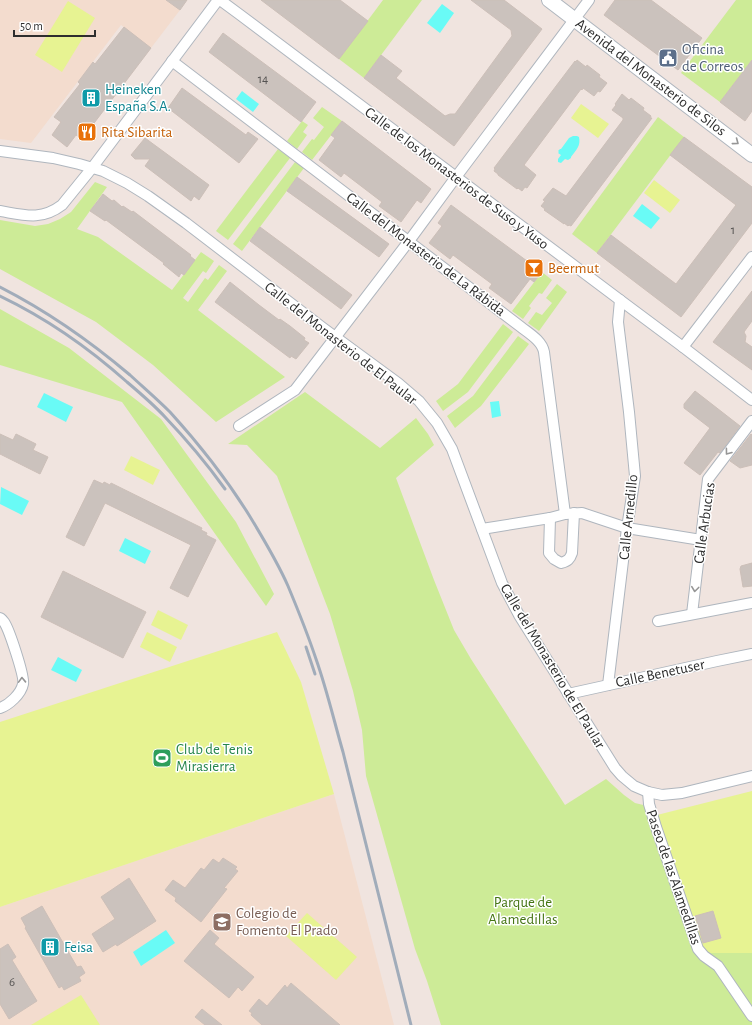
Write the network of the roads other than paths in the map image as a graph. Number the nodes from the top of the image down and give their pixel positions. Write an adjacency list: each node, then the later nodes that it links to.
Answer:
1 (219, 0): 5 (street); 9 (street, Calle de los Monasterios de Suso y Yuso)
2 (549, 0): 4 (street, Avenida del Monasterio de Silos)
3 (589, 0): 4 (street)
4 (575, 19): 7 (street, Avenida del Monasterio de Silos, one-way to 7); 9 (street)
5 (172, 62): 8 (street); 11 (street, Calle del Monasterio de La Rábida)
6 (0, 152): 8 (street, Calle del Monasterio de El Paular)
7 (752, 155)
8 (92, 168): 10 (street); 14 (street, Calle del Monasterio de El Paular)
9 (456, 177): 11 (street); 13 (street, Calle de los Monasterios de Suso y Yuso)
10 (0, 211)
11 (409, 241): 14 (street); 19 (street, Calle del Monasterio de La Rábida)
12 (752, 257): 15 (street)
13 (620, 300): 15 (street, Calle de los Monasterios de Suso y Yuso); 21 (street, Calle Arnedillo)
14 (337, 337): 18 (street); 22 (street, Calle del Monasterio de El Paular)
15 (683, 347): 16 (street, Calle de los Monasterios de Suso y Yuso)
16 (752, 400)
17 (752, 421): 23 (street, Calle Arbucias, one-way to 23)
18 (239, 426)
19 (569, 514): 20 (street); 20 (street, Calle del Monasterio de La Rábida); 21 (street)
20 (550, 518): 22 (street)
21 (627, 528): 23 (street); 29 (street, Calle Arnedillo)
22 (482, 529): 30 (street, Calle del Monasterio de El Paular)
23 (701, 540): 25 (street, Calle Arbucias, one-way to 25)
24 (752, 603): 25 (street)
25 (692, 614): 27 (street)
26 (0, 618): 31 (street, one-way to 26)
27 (658, 621)
28 (752, 654): 29 (street, Calle Benetuser)
29 (608, 685): 30 (street, Calle Benetuser)
30 (568, 694): 33 (street, Calle del Monasterio de El Paular)
31 (0, 708)
32 (752, 776): 33 (street, Calle del Monasterio de El Paular)
33 (648, 792): 34 (street, Paseo de las Alamedillas)
34 (752, 1016)

